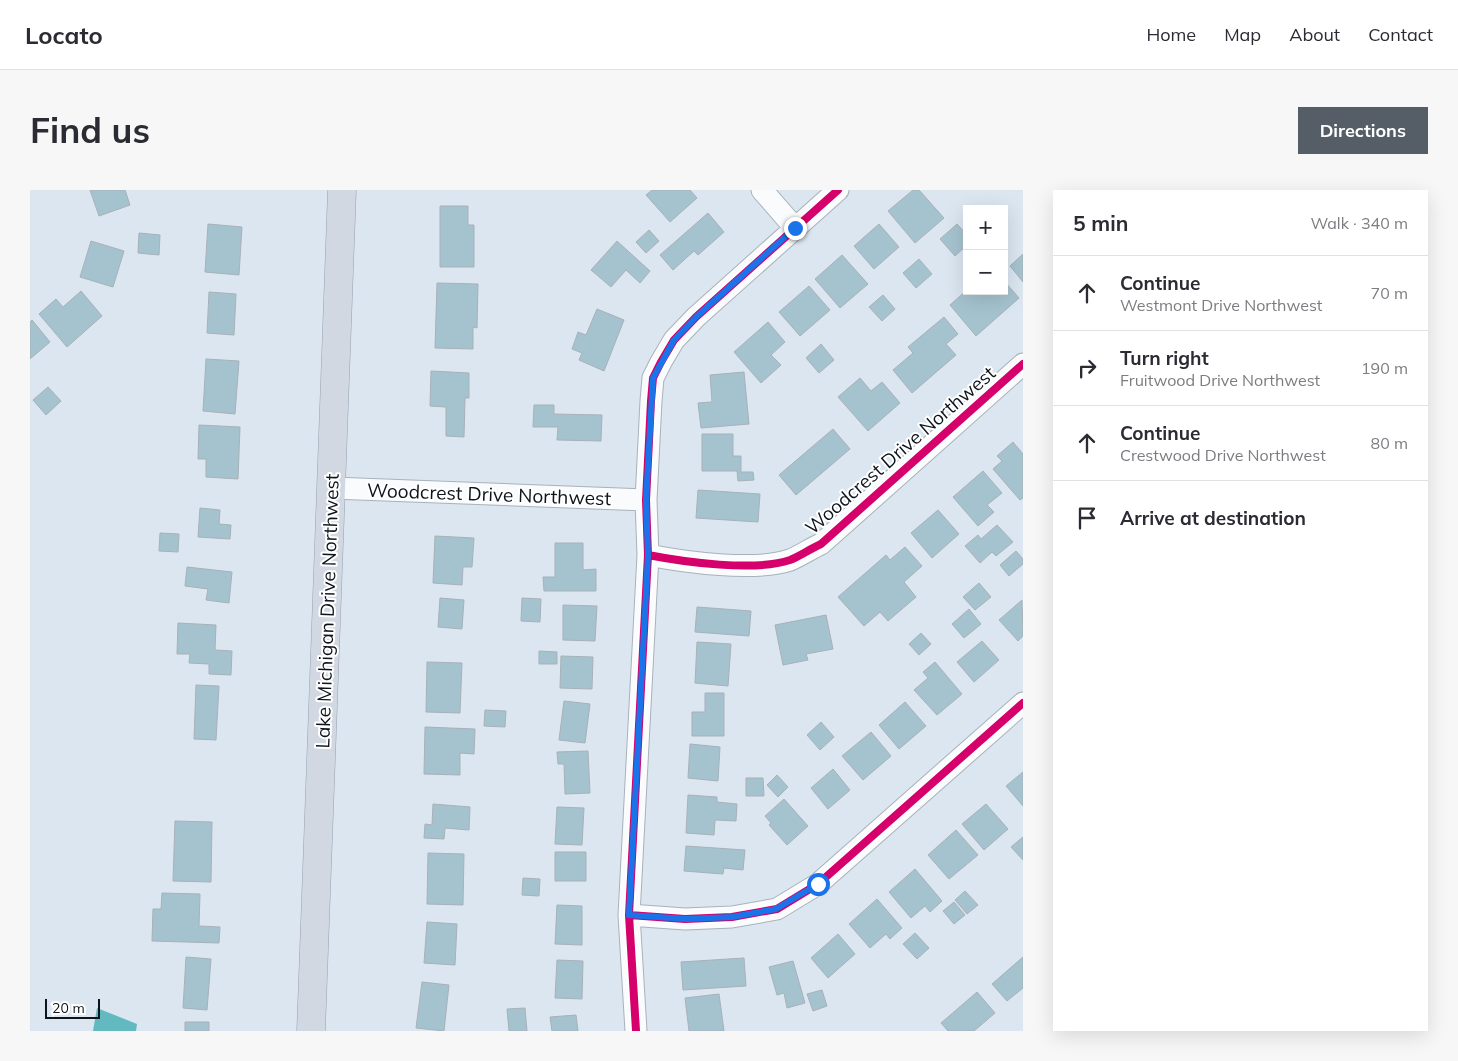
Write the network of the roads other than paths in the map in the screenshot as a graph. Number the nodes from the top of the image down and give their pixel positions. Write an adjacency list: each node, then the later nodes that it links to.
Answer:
1 (342, 190): 6 (highway, Lake Michigan Drive Northwest)
2 (762, 190): 4 (street)
3 (838, 190): 4 (street)
4 (795, 228): 7 (street)
5 (1023, 364): 8 (street, Woodcrest Drive Northwest)
6 (332, 488): 7 (street, Woodcrest Drive Northwest); 11 (highway, Lake Michigan Drive Northwest)
7 (646, 500): 8 (street)
8 (648, 555): 10 (street)
9 (1023, 703): 10 (street)
10 (629, 915): 12 (street)
11 (311, 1031)
12 (636, 1031)

